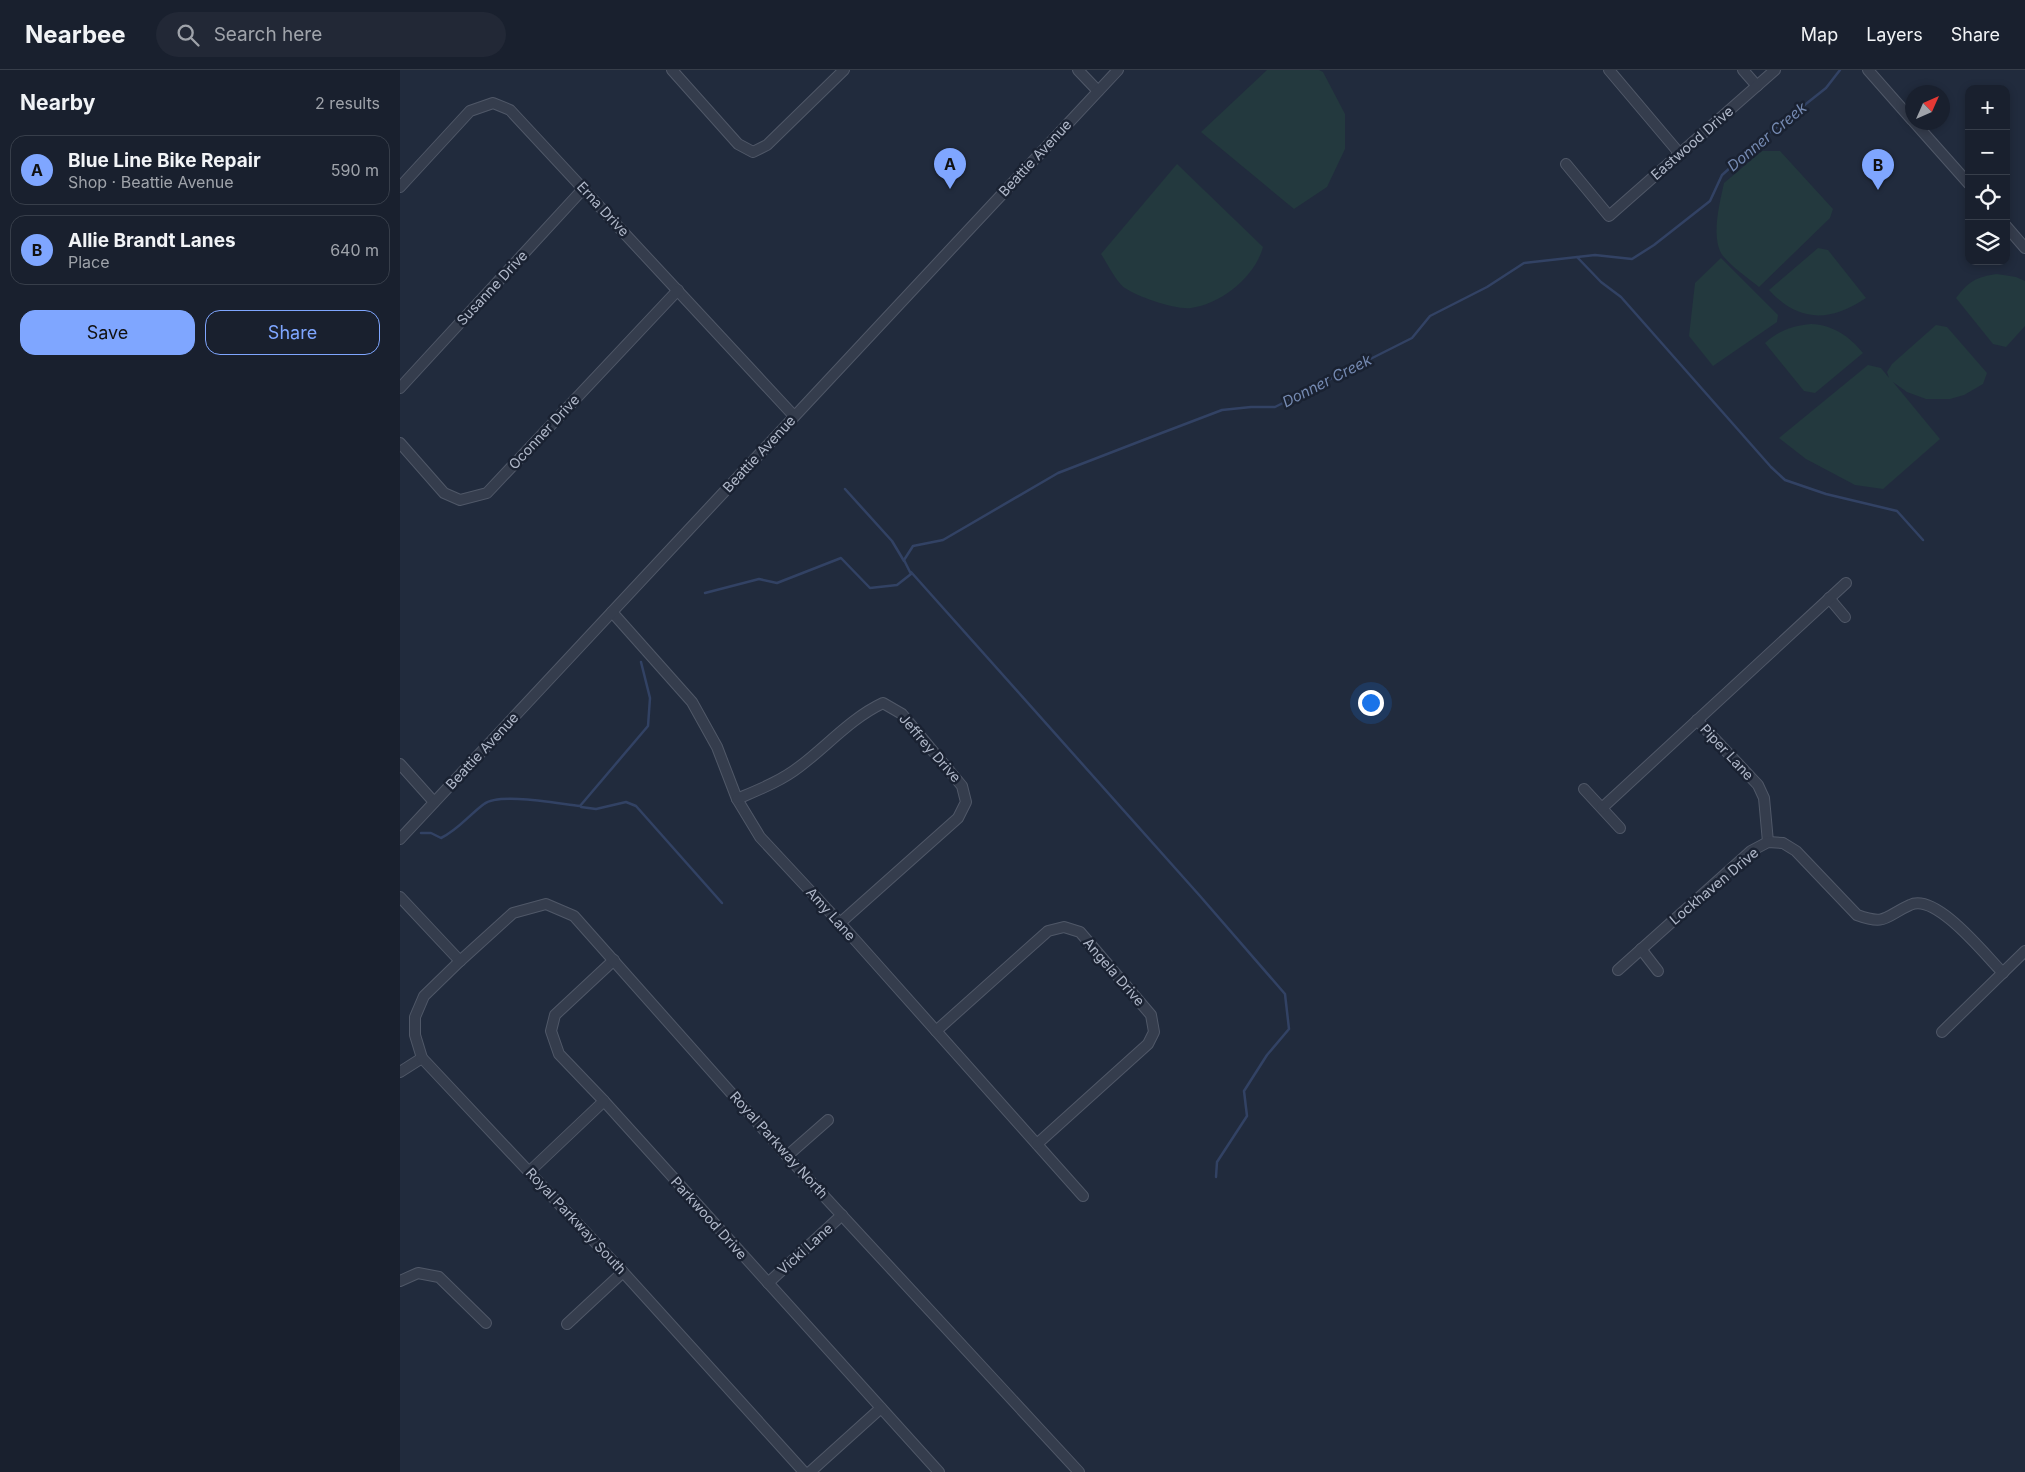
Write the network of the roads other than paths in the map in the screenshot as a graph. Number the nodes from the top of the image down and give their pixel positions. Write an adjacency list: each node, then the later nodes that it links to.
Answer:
1 (844, 70): 8 (street)
2 (1078, 70): 10 (street)
3 (1118, 70): 10 (street, Beattie Avenue)
4 (1609, 70): 13 (street)
5 (1742, 70): 9 (street)
6 (1775, 70): 9 (street, Eastwood Drive)
7 (1868, 70): 11 (street)
8 (677, 72)
9 (1757, 86): 13 (street, Eastwood Drive)
10 (1098, 91): 22 (street, Beattie Avenue)
11 (1905, 112)
12 (1921, 130): 15 (street)
13 (1680, 154): 14 (street, Eastwood Drive)
14 (1566, 164)
15 (1965, 180)
16 (400, 187): 17 (street, Erna Drive)
17 (584, 188): 20 (street, Erna Drive); 21 (street, Susanne Drive)
18 (2010, 231): 19 (street)
19 (2025, 248)
20 (678, 290): 22 (street, Erna Drive); 23 (street, Oconner Drive)
21 (400, 388)
22 (794, 416): 26 (street, Beattie Avenue)
23 (400, 443)
24 (1846, 583): 25 (street)
25 (1829, 598): 27 (street); 28 (street)
26 (612, 612): 31 (street, Amy Lane); 32 (street, Beattie Avenue)
27 (1845, 617)
28 (1697, 720): 33 (street); 36 (street, Piper Lane)
29 (400, 764): 32 (street)
30 (1584, 789): 33 (street)
31 (737, 799): 38 (street, Amy Lane); 38 (street, Jeffrey Drive)
32 (434, 802): 35 (street, Beattie Avenue)
33 (1602, 808): 34 (street)
34 (1620, 828)
35 (400, 839)
36 (1768, 842): 39 (street, Lockhaven Drive); 45 (street, Lockhaven Drive)
37 (400, 897): 42 (street)
38 (840, 923): 46 (street, Amy Lane)
39 (1641, 949): 43 (street, Lockhaven Drive); 44 (street)
40 (2025, 951): 45 (street)
41 (614, 960): 42 (street, Royal Parkway North); 50 (street, Parkwood Drive); 53 (street, Royal Parkway North)
42 (460, 961): 48 (street, Royal Parkway South)
43 (1618, 970)
44 (1658, 971)
45 (2003, 973): 47 (street)
46 (936, 1031): 52 (street, Amy Lane); 52 (street, Angela Drive)
47 (1942, 1032)
48 (422, 1058): 49 (street); 54 (street, Royal Parkway South)
49 (400, 1072)
50 (604, 1101): 54 (street); 59 (street, Parkwood Drive)
51 (828, 1120): 53 (street)
52 (1037, 1144): 55 (street, Amy Lane)
53 (787, 1156): 56 (street, Royal Parkway North)
54 (529, 1172): 57 (street, Royal Parkway South)
55 (1083, 1196)
56 (842, 1215): 59 (street, Vicki Lane); 66 (street, Royal Parkway North)
57 (623, 1272): 61 (street); 63 (street, Royal Parkway South)
58 (400, 1281): 60 (street)
59 (768, 1283): 62 (street, Parkwood Drive)
60 (486, 1323)
61 (566, 1324)
62 (881, 1408): 64 (street); 65 (street, Parkwood Drive)
63 (804, 1472)
64 (810, 1472)
65 (939, 1472)
66 (1079, 1472)

